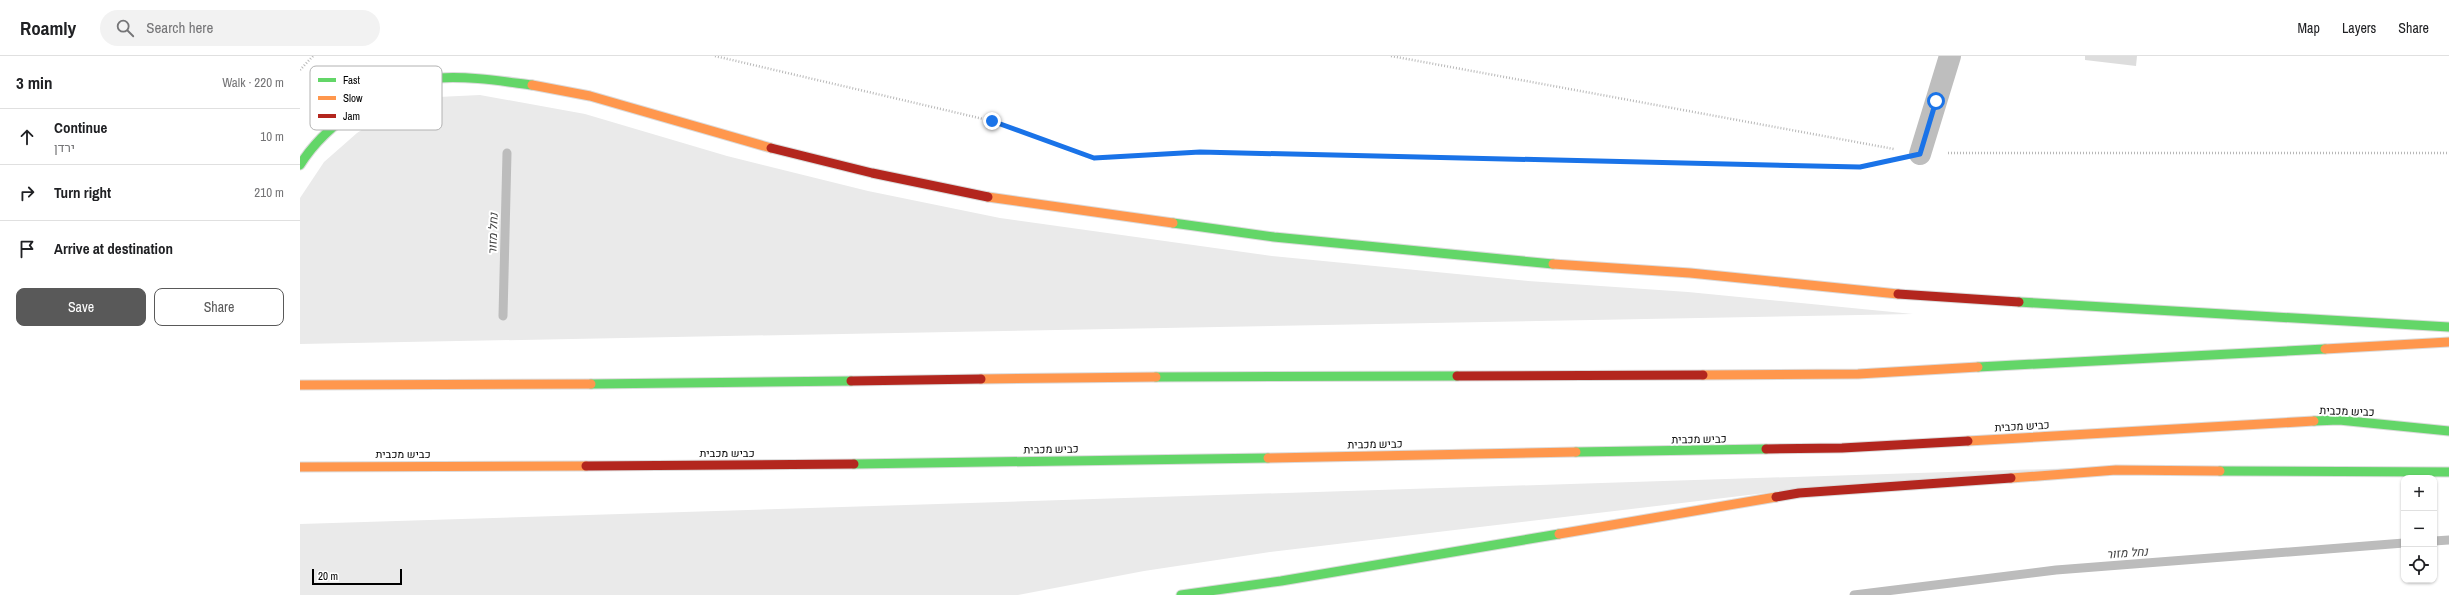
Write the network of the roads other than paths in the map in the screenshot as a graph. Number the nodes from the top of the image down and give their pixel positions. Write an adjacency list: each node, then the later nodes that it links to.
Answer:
1 (1950, 56): 4 (street)
2 (442, 78): 6 (highway)
3 (332, 130): 5 (highway)
4 (1920, 154)
5 (300, 165)
6 (2449, 327)
7 (2449, 342): 8 (highway)
8 (300, 385)
9 (2449, 431): 10 (highway, כביש מכבית)
10 (300, 467)
11 (2449, 472): 12 (highway)
12 (1181, 595)

